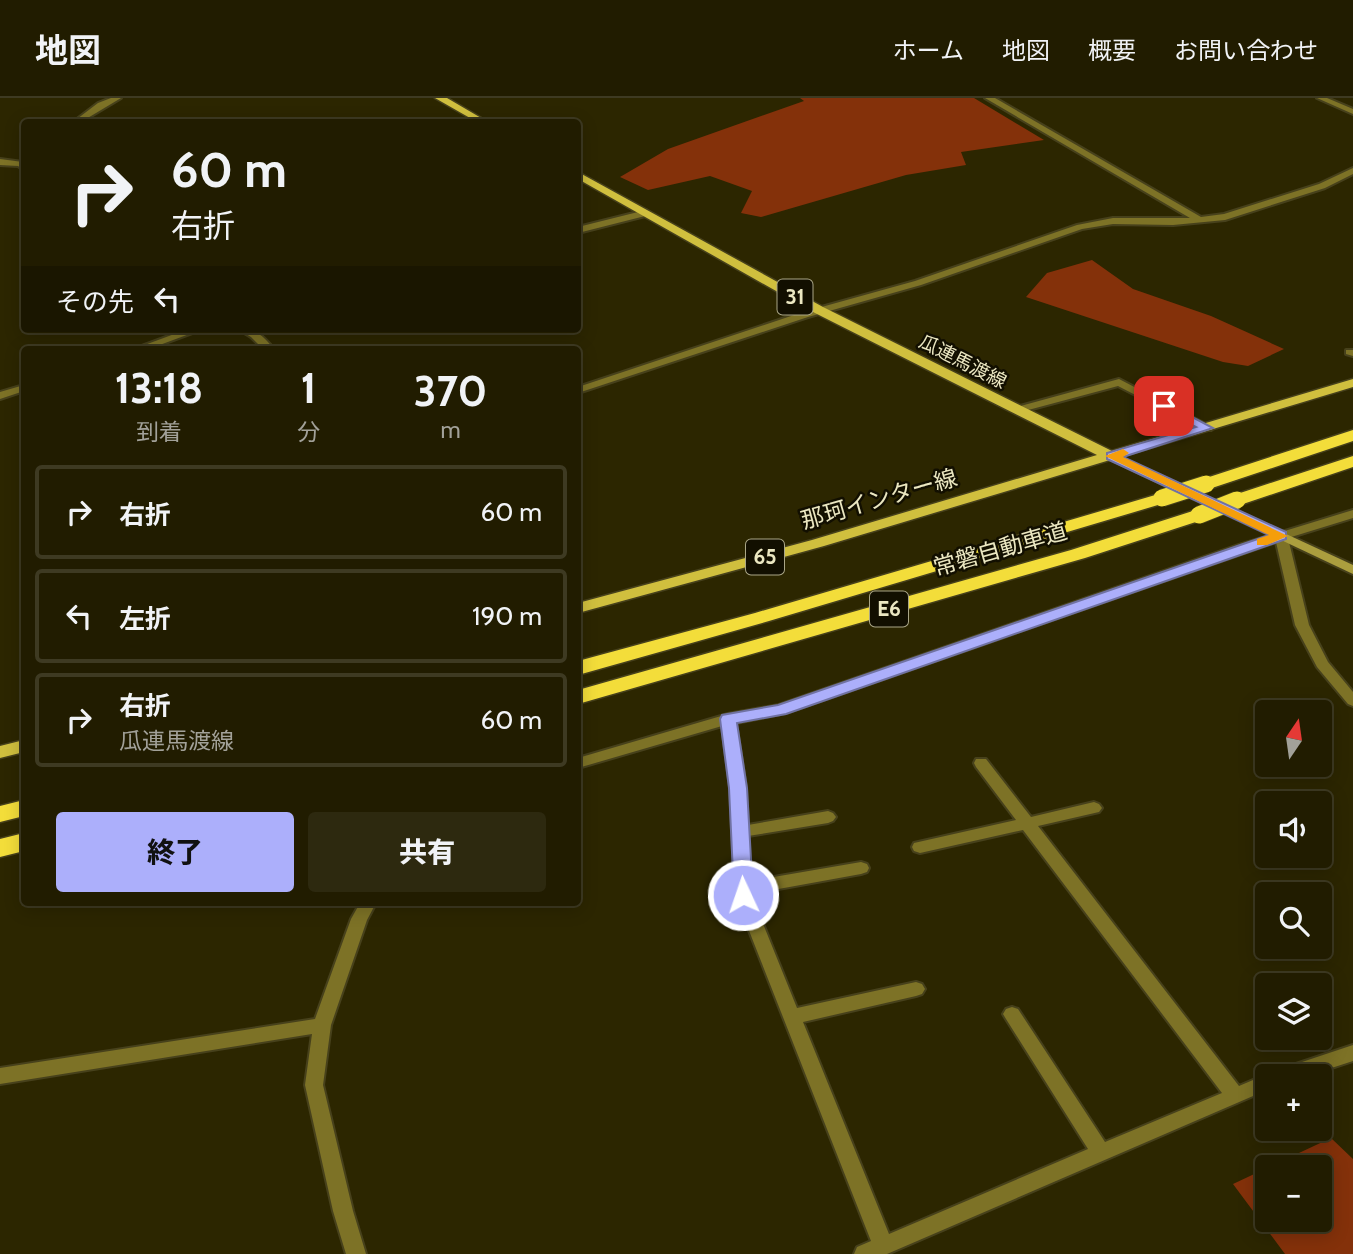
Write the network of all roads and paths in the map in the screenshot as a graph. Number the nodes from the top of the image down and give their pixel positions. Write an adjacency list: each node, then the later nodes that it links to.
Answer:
1 (117, 98): 6 (street)
2 (440, 98): 7 (main road)
3 (989, 98): 13 (street)
4 (1321, 98): 5 (street)
5 (1350, 109)
6 (82, 119)
7 (478, 119)
8 (0, 162): 9 (street)
9 (21, 164)
10 (1353, 171): 13 (street)
11 (581, 177): 12 (main road, 瓜連馬渡線 / 31)
12 (646, 213): 14 (street); 15 (main road, 瓜連馬渡線 / 31)
13 (1197, 218): 15 (street)
14 (581, 228)
15 (819, 310): 22 (street); 24 (main road, 瓜連馬渡線 / 31)
16 (186, 333): 18 (street)
17 (251, 333): 19 (street)
18 (148, 346)
19 (266, 346)
20 (1353, 383): 25 (main road)
21 (21, 389): 23 (street)
22 (581, 389)
23 (0, 396)
24 (1017, 410): 25 (street); 27 (main road, 瓜連馬渡線 / 31)
25 (1207, 428): 27 (main road)
26 (1353, 435): 33 (highway, 常磐自動車道 / E6, bridge)
27 (1111, 456): 30 (street); 32 (main road, 那珂インター線 / 65)
28 (1353, 461): 34 (highway, 常磐自動車道 / E6, bridge)
29 (1353, 514): 30 (street)
30 (1281, 536): 31 (street); 35 (street); 36 (street)
31 (1353, 569)
32 (581, 607)
33 (581, 667)
34 (581, 696)
35 (1353, 701)
36 (728, 719): 39 (street); 46 (street)
37 (21, 747): 38 (main road)
38 (0, 752)
39 (581, 762)
40 (981, 762): 45 (street)
41 (1094, 807): 45 (street)
42 (21, 809): 43 (highway)
43 (0, 814)
44 (828, 817): 46 (street)
45 (1027, 824): 48 (street); 61 (street)
46 (740, 832): 51 (street)
47 (21, 843): 49 (highway)
48 (920, 847)
49 (0, 848)
50 (861, 868): 51 (street)
51 (743, 889): 55 (street)
52 (366, 906): 56 (street)
53 (916, 989): 55 (street)
54 (1012, 1014): 62 (street)
55 (792, 1017): 63 (street)
56 (322, 1025): 59 (street); 64 (street)
57 (1353, 1053): 58 (street)
58 (1320, 1064)
59 (0, 1076)
60 (1255, 1086): 61 (street)
61 (1234, 1094): 62 (street)
62 (1100, 1152): 63 (street)
63 (883, 1245): 65 (street)
64 (356, 1254)
65 (864, 1254)

